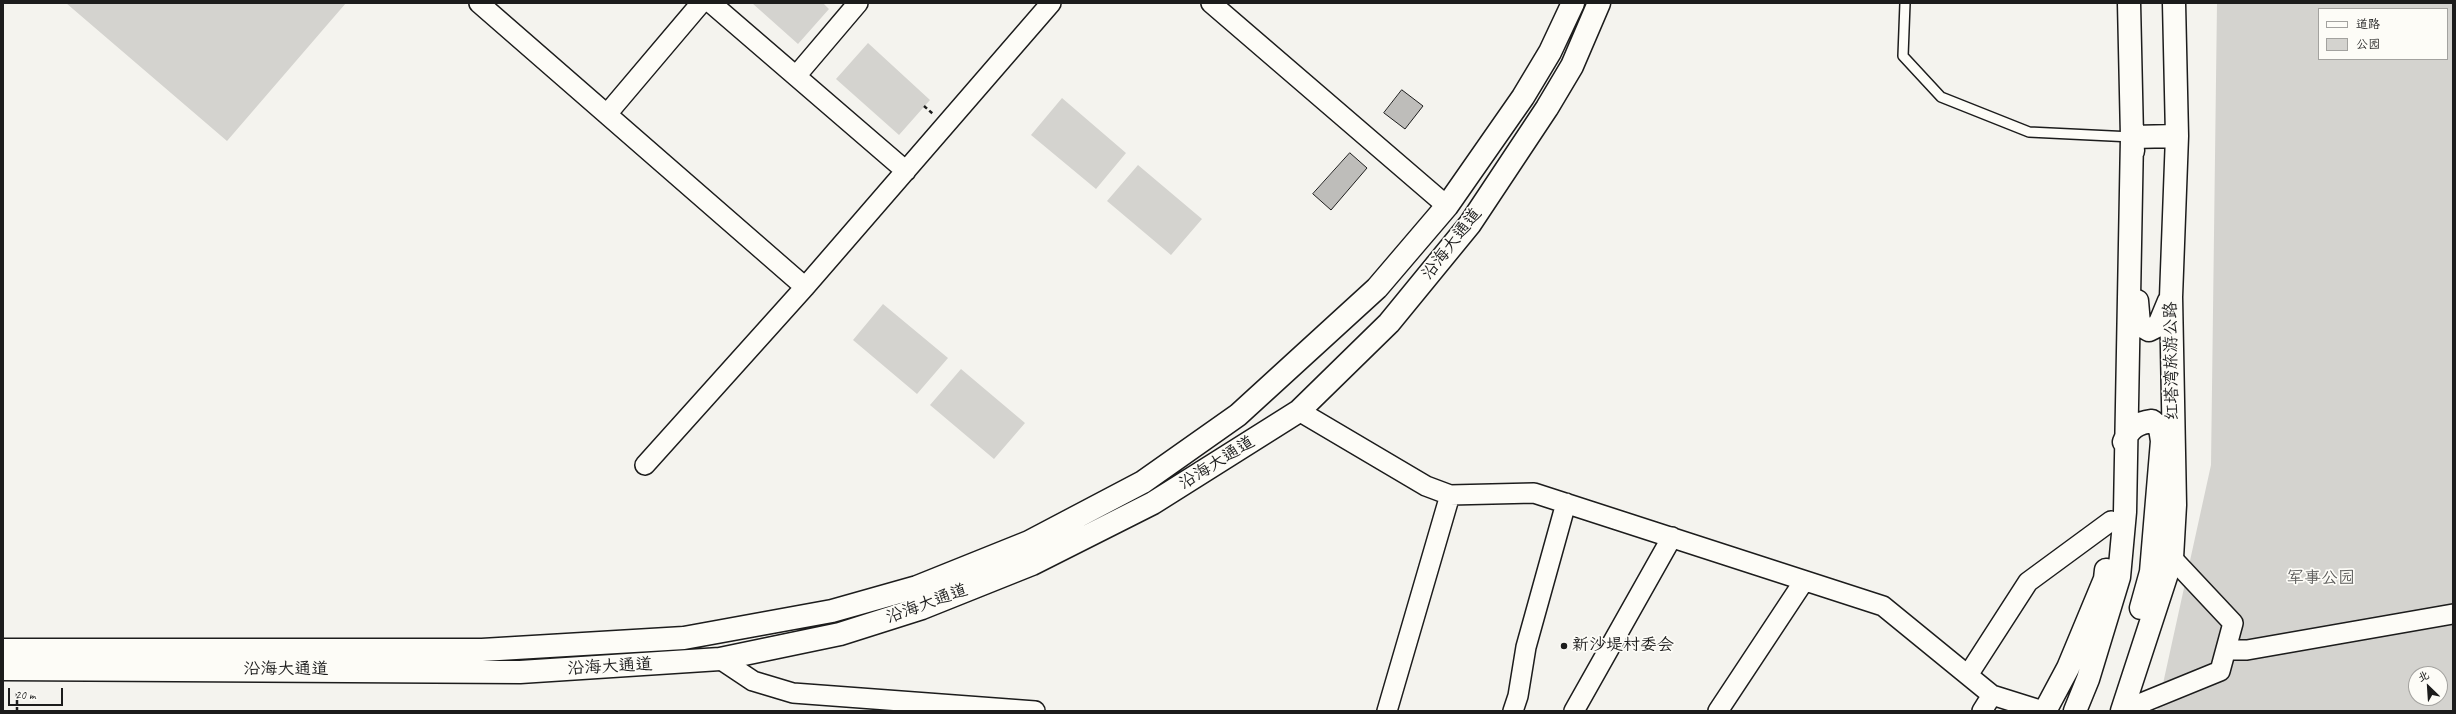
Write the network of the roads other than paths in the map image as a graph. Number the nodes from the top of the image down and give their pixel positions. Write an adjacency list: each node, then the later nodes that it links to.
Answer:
1 (479, 3): 13 (street)
2 (701, 3): 13 (street)
3 (711, 3): 12 (street)
4 (858, 3): 12 (street)
5 (1051, 3): 16 (street)
6 (1211, 3): 17 (street)
7 (1573, 3): 17 (main road, 沿海大通道)
8 (1598, 3): 18 (main road, 沿海大通道)
9 (1905, 3): 15 (lane)
10 (2129, 3): 15 (main road)
11 (2174, 3): 14 (main road, 红塔湾旅游公路)
12 (796, 76): 16 (street)
13 (607, 114): 19 (street)
14 (2176, 136): 15 (main road); 20 (main road, 红塔湾旅游公路)
15 (2132, 137): 20 (main road); 22 (main road)
16 (906, 171): 19 (street)
17 (1447, 206): 18 (main road); 23 (main road, 沿海大通道)
18 (1470, 224): 21 (main road, 沿海大通道)
19 (805, 286): 24 (street)
20 (2171, 296): 30 (main road, 红塔湾旅游公路)
21 (1299, 412): 25 (main road, 沿海大通道); 26 (street)
22 (2128, 432): 28 (main road); 38 (main road); 47 (main road)
23 (1190, 449): 25 (main road); 33 (main road, 沿海大通道)
24 (645, 465)
25 (1205, 470): 35 (main road, 沿海大通道)
26 (1450, 495): 27 (street); 41 (street)
27 (1566, 503): 29 (street); 42 (street)
28 (2111, 521): 37 (street); 46 (main road)
29 (1672, 538): 31 (street); 43 (street)
30 (2172, 558): 34 (street); 38 (main road, 红塔湾旅游公路)
31 (1804, 581): 37 (street); 44 (street)
32 (2453, 614): 34 (street)
33 (3, 650)
34 (2226, 650): 48 (street)
35 (720, 659): 36 (main road, 沿海大通道); 40 (street)
36 (3, 669)
37 (1968, 675): 39 (street)
38 (2132, 677): 48 (main road, 红塔湾旅游公路)
39 (1992, 695): 45 (street); 46 (street)
40 (1035, 711)
41 (1387, 711)
42 (1513, 711)
43 (1574, 711)
44 (1718, 711)
45 (1982, 711)
46 (2044, 711)
47 (2075, 711)
48 (2122, 711)

